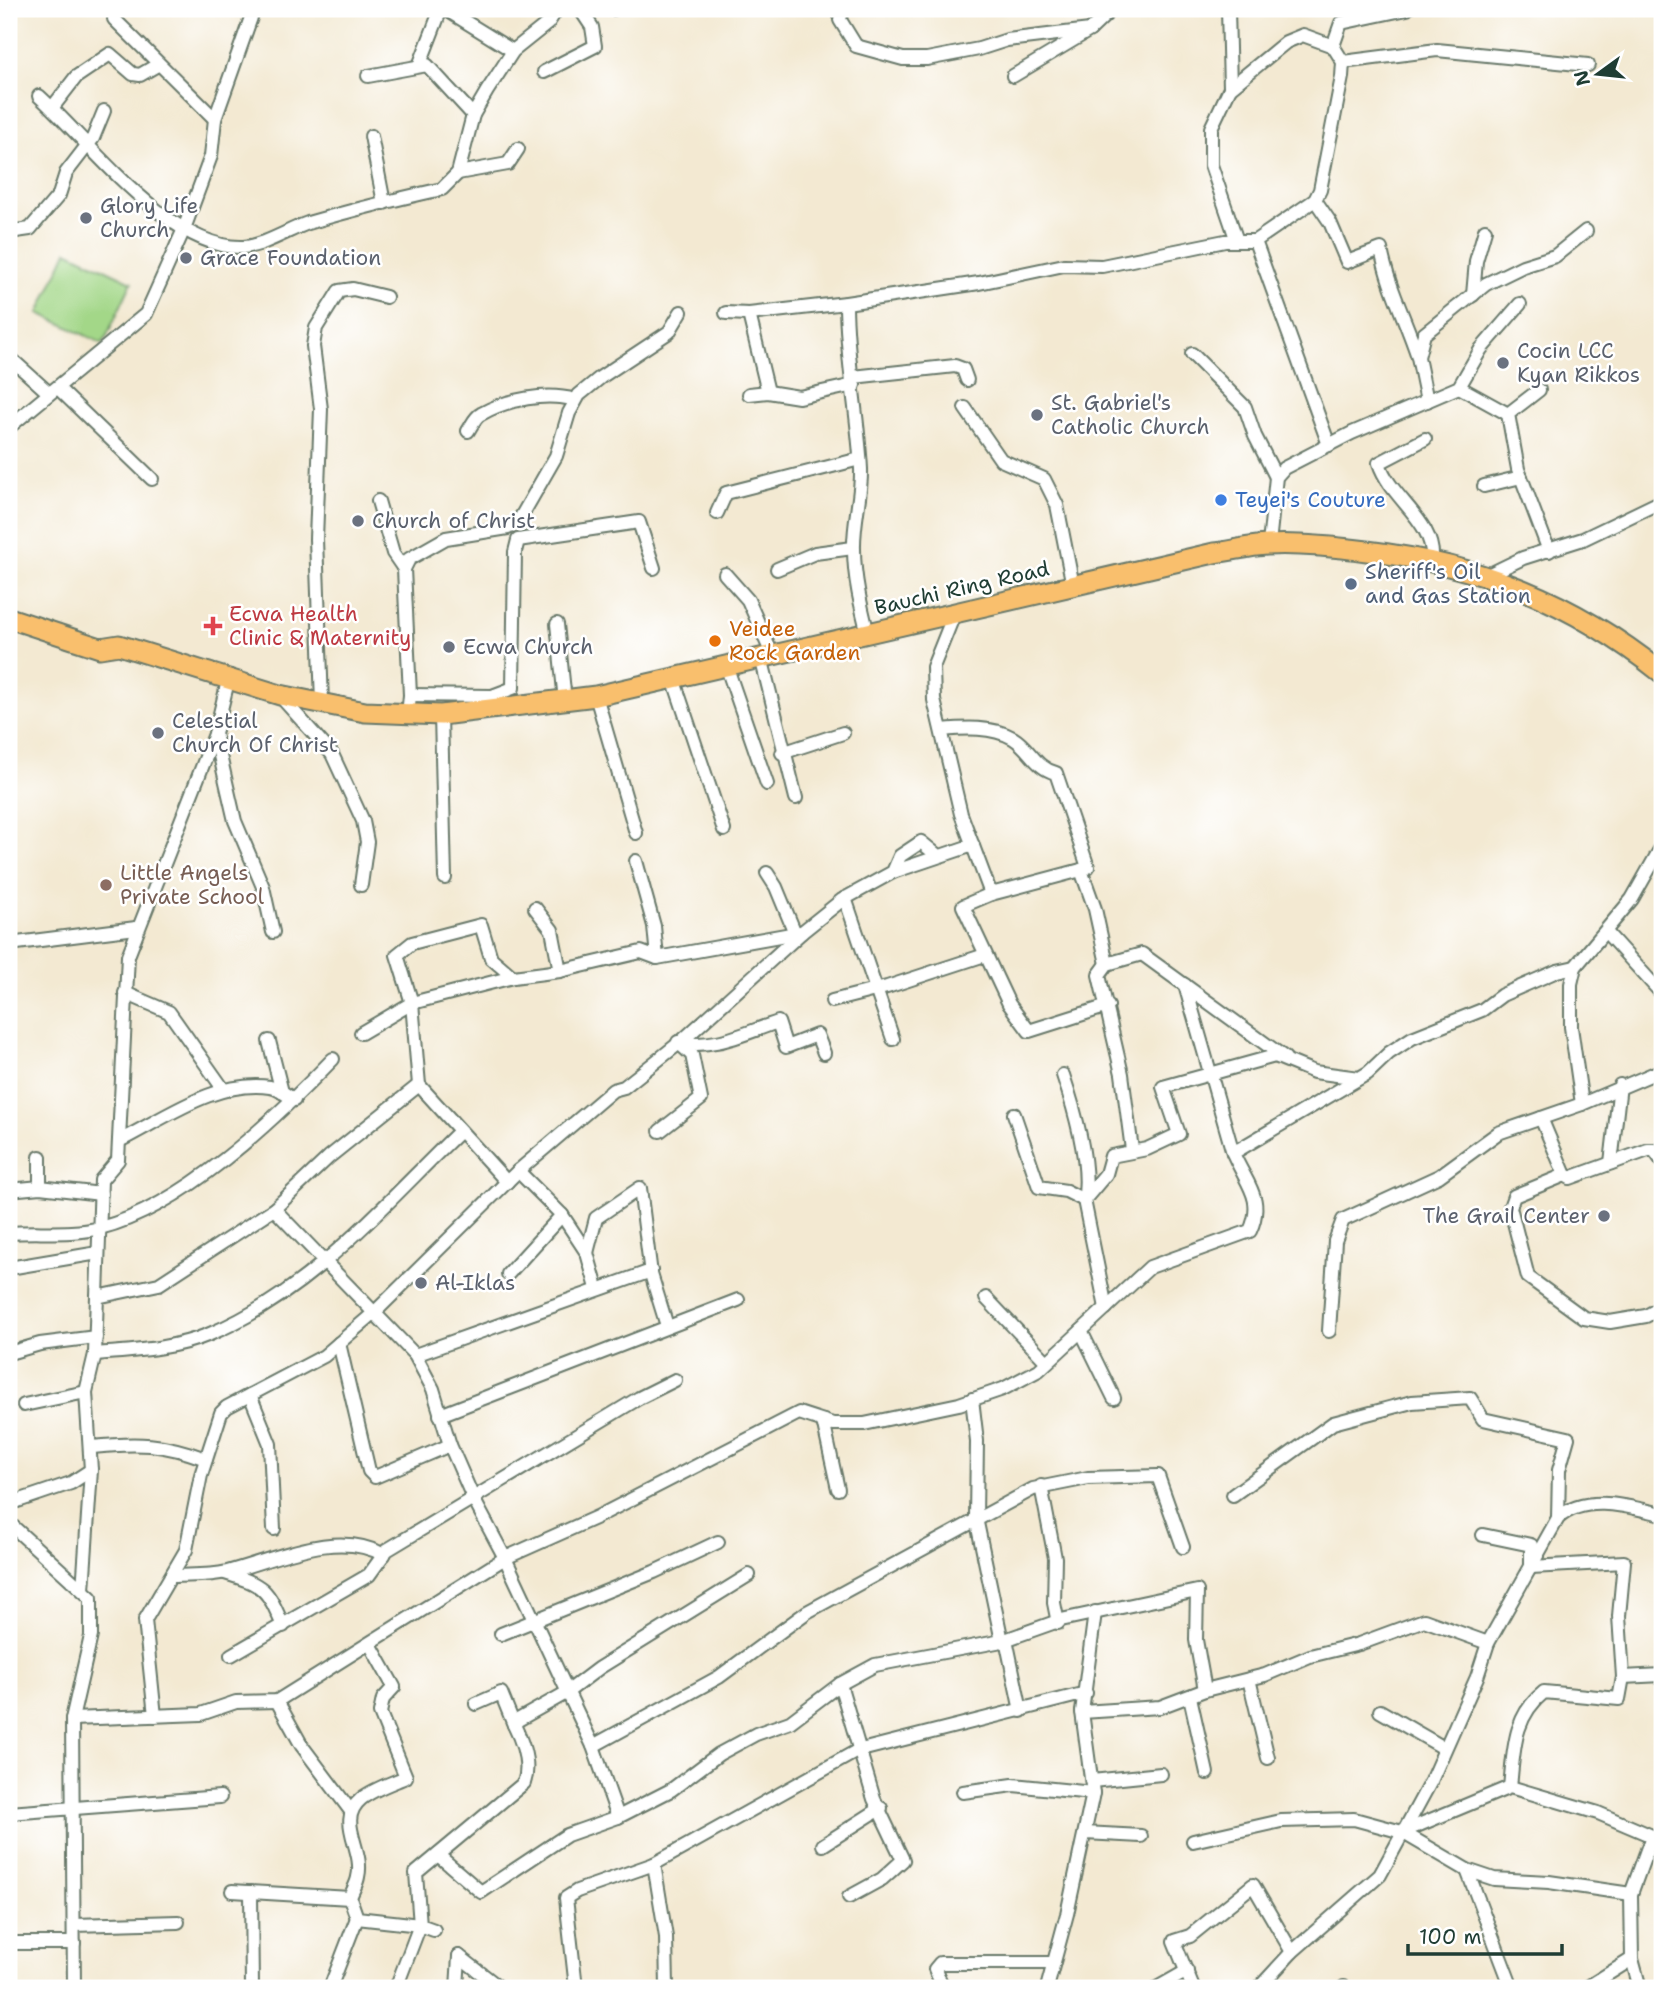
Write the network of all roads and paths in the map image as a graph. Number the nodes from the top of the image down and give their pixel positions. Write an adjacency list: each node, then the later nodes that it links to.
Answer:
1 (254, 9): 27 (street)
2 (443, 9): 14 (street); 18 (street)
3 (557, 9): 14 (street)
4 (580, 9): 19 (street)
5 (593, 9): 6 (street)
6 (613, 9)
7 (842, 9): 12 (street)
8 (1112, 9): 12 (street)
9 (1228, 9): 22 (street)
10 (1407, 9): 13 (street)
11 (114, 19): 16 (street)
12 (1090, 30): 21 (street)
13 (1333, 47): 15 (street); 22 (street)
14 (513, 51): 26 (street)
15 (1343, 62): 17 (street); 32 (street)
16 (159, 64): 24 (street); 27 (street)
17 (1588, 65)
18 (419, 66): 20 (street); 26 (street)
19 (544, 72)
20 (368, 76)
21 (1013, 76)
22 (1230, 88): 38 (street)
23 (39, 96): 24 (street)
24 (52, 108): 29 (street)
25 (104, 111): 29 (street)
26 (473, 115): 31 (street)
27 (215, 119): 34 (street)
28 (371, 136): 33 (street)
29 (88, 144): 34 (street); 36 (street)
30 (518, 149): 31 (street)
31 (458, 173): 33 (street)
32 (1315, 200): 39 (street); 49 (street)
33 (384, 203): 34 (street)
34 (184, 229): 54 (street)
35 (1485, 230): 40 (street)
36 (9, 232)
37 (1586, 232): 40 (street)
38 (1237, 241): 39 (street); 42 (street)
39 (1255, 241): 64 (street)
40 (1473, 295): 49 (street)
41 (386, 297): 96 (street)
42 (846, 303): 46 (street); 51 (street)
43 (1520, 304): 52 (street)
44 (681, 312): 57 (street)
45 (726, 313): 46 (street)
46 (748, 314): 55 (street)
47 (1192, 354): 66 (street)
48 (9, 357): 54 (street)
49 (1418, 357): 58 (street)
50 (967, 380): 51 (street)
51 (853, 381): 55 (street); 65 (street)
52 (1459, 387): 58 (street); 60 (street)
53 (1539, 390): 60 (street)
54 (53, 391): 61 (street); 68 (street)
55 (768, 392): 56 (street)
56 (749, 394)
57 (575, 400): 62 (street); 78 (street)
58 (1427, 401): 64 (street)
59 (965, 408): 82 (street)
60 (1508, 414): 67 (street)
61 (9, 427)
62 (468, 431)
63 (1425, 439): 76 (street)
64 (1329, 445): 66 (street)
65 (860, 459): 72 (street); 74 (street)
66 (1276, 477): 73 (street)
67 (1521, 477): 69 (street); 75 (street)
68 (152, 478)
69 (1484, 486)
70 (378, 500): 78 (street)
71 (1662, 500): 75 (street)
72 (717, 513)
73 (1269, 544): 76 (main road, Bauchi Ring Road); 82 (main road, Bauchi Ring Road)
74 (853, 548): 79 (street); 86 (street)
75 (1549, 551): 81 (street)
76 (1432, 562): 81 (main road, Bauchi Ring Road)
77 (654, 568): 93 (street)
78 (404, 569): 93 (street)
79 (777, 569)
80 (725, 574): 87 (street)
81 (1488, 575): 89 (main road, Bauchi Ring Road)
82 (1073, 586): 83 (main road, Bauchi Ring Road)
83 (955, 612): 86 (main road, Bauchi Ring Road); 99 (street)
84 (9, 618): 91 (main road, Bauchi Ring Road)
85 (557, 624): 95 (street)
86 (868, 634): 87 (main road, Bauchi Ring Road)
87 (767, 656): 88 (main road, Bauchi Ring Road); 102 (street)
88 (726, 665): 90 (main road, Bauchi Ring Road); 103 (street)
89 (1662, 673)
90 (673, 678): 94 (main road, Bauchi Ring Road); 105 (street)
91 (228, 681): 92 (main road, Bauchi Ring Road); 101 (street)
92 (280, 695): 96 (main road, Bauchi Ring Road); 115 (street)
93 (410, 695): 97 (street)
94 (596, 696): 95 (main road, Bauchi Ring Road); 106 (street)
95 (565, 701): 98 (main road, Bauchi Ring Road)
96 (322, 704): 97 (main road, Bauchi Ring Road)
97 (408, 715): 98 (main road, Bauchi Ring Road)
98 (441, 715): 114 (street)
99 (942, 730): 107 (street); 111 (street)
100 (843, 733): 102 (street)
101 (215, 734): 119 (street); 120 (street)
102 (782, 753): 104 (street)
103 (767, 784)
104 (796, 798)
105 (724, 831)
106 (636, 834)
107 (973, 845): 109 (street); 116 (street)
108 (1662, 846): 121 (street)
109 (938, 856): 112 (street); 112 (street)
110 (636, 861): 125 (street)
111 (1082, 870): 116 (street); 126 (street)
112 (893, 872): 117 (street)
113 (767, 873): 122 (street)
114 (445, 878)
115 (361, 886)
116 (991, 894): 124 (street)
117 (845, 898): 122 (street); 131 (street)
118 (534, 908): 128 (street)
119 (136, 928): 123 (street); 132 (street)
120 (273, 932)
121 (1606, 932): 127 (street); 133 (street)
122 (798, 933): 125 (street); 140 (street)
123 (9, 944)
124 (985, 955): 131 (street); 136 (street)
125 (657, 958): 128 (street)
126 (1107, 964): 130 (street); 136 (street)
127 (1575, 967): 147 (street); 153 (street)
128 (560, 971): 129 (street)
129 (513, 977): 135 (street); 135 (street)
130 (1185, 985): 143 (street); 146 (street)
131 (877, 989): 134 (street); 138 (street)
132 (125, 993): 150 (street); 158 (street)
133 (1662, 994)
134 (832, 1001)
135 (412, 1003): 137 (street); 148 (street)
136 (1108, 1006): 159 (street)
137 (361, 1033)
138 (893, 1039)
139 (269, 1041): 151 (street)
140 (678, 1042): 141 (street); 157 (street); 164 (street)
141 (824, 1053)
142 (334, 1059): 152 (street)
143 (1291, 1063): 146 (street); 147 (street)
144 (1662, 1070): 149 (street)
145 (1063, 1075): 170 (street)
146 (1209, 1075): 159 (street); 160 (street)
147 (1359, 1078): 160 (street)
148 (419, 1085): 156 (street); 171 (street)
149 (1620, 1085): 153 (street); 163 (street)
150 (224, 1090): 151 (street); 158 (street)
151 (282, 1092): 152 (street)
152 (294, 1100): 173 (street)
153 (1581, 1104): 155 (street)
154 (1014, 1114): 170 (street)
155 (1541, 1118): 165 (street); 190 (street)
156 (460, 1131): 166 (street); 177 (street)
157 (660, 1131)
158 (119, 1141): 169 (street)
159 (1132, 1150): 170 (street)
160 (1233, 1153): 186 (street)
161 (40, 1157): 167 (street)
162 (1662, 1161): 163 (street)
163 (1611, 1163): 165 (street)
164 (518, 1171): 166 (street); 172 (street)
165 (1565, 1175): 185 (street)
166 (507, 1182): 187 (street)
167 (40, 1187): 168 (street); 169 (street)
168 (9, 1189)
169 (100, 1194): 173 (street)
170 (1084, 1200): 186 (street)
171 (274, 1209): 177 (street); 182 (street)
172 (562, 1214): 175 (street); 180 (street)
173 (99, 1228): 174 (street); 176 (street)
174 (9, 1233)
175 (587, 1252): 179 (street); 181 (street)
176 (98, 1253): 178 (street); 182 (street)
177 (323, 1263): 187 (street); 194 (street)
178 (9, 1268)
179 (651, 1271): 181 (street); 188 (street)
180 (508, 1274)
181 (597, 1289): 195 (street)
182 (97, 1297): 191 (street)
183 (986, 1298): 196 (street)
184 (738, 1300): 188 (street)
185 (1662, 1307)
186 (1106, 1308): 189 (street)
187 (374, 1312): 192 (street); 195 (street)
188 (667, 1326): 203 (street)
189 (1081, 1331): 196 (street); 200 (street)
190 (1329, 1331)
191 (96, 1337): 193 (street); 194 (street)
192 (339, 1343): 199 (street); 205 (street)
193 (9, 1353)
194 (95, 1354): 198 (street)
195 (415, 1355): 203 (street)
196 (1047, 1363): 201 (street)
197 (675, 1380): 212 (street)
198 (86, 1392): 202 (street); 206 (street)
199 (250, 1395): 207 (street); 218 (street)
200 (1114, 1398)
201 (972, 1399): 204 (street); 215 (street)
202 (24, 1405)
203 (440, 1415): 205 (street)
204 (823, 1421): 210 (street); 223 (street)
205 (450, 1445): 212 (street)
206 (92, 1447): 207 (street); 208 (street)
207 (206, 1459): 227 (street)
208 (91, 1470): 213 (street); 228 (street)
209 (1041, 1486): 215 (street); 221 (street); 231 (street)
210 (838, 1489)
211 (1233, 1495): 216 (street)
212 (474, 1500): 222 (street); 223 (street)
213 (9, 1504)
214 (1662, 1514): 216 (street)
215 (975, 1518): 234 (street); 254 (street)
216 (1558, 1518): 224 (street)
217 (9, 1523): 228 (street)
218 (274, 1529)
219 (1483, 1535): 224 (street)
220 (718, 1542): 230 (street)
221 (1183, 1547)
222 (384, 1555): 225 (street); 232 (street)
223 (505, 1558): 230 (street); 236 (street)
224 (1531, 1567): 235 (street); 239 (street)
225 (225, 1573): 227 (street); 232 (street)
226 (749, 1575): 243 (street)
227 (173, 1576): 251 (street)
228 (83, 1590): 252 (street)
229 (1095, 1612): 231 (street); 242 (street); 244 (street)
230 (534, 1622): 233 (street); 243 (street)
231 (1058, 1623): 234 (street)
232 (283, 1626): 237 (street)
233 (501, 1634)
234 (1004, 1640): 241 (street); 248 (street)
235 (1488, 1643): 240 (street); 255 (street)
236 (370, 1644): 246 (street); 266 (street)
237 (231, 1655)
238 (1662, 1675): 239 (street)
239 (1623, 1677): 261 (street)
240 (1249, 1679): 242 (street); 257 (street)
241 (840, 1684): 256 (street); 268 (street)
242 (1205, 1690): 245 (street)
243 (566, 1693): 253 (street); 254 (street)
244 (1086, 1693): 248 (street); 250 (street)
245 (1190, 1697): 250 (street); 258 (street)
246 (277, 1701): 251 (street); 266 (street)
247 (476, 1704): 253 (street)
248 (1021, 1711): 256 (street)
249 (1380, 1711): 255 (street)
250 (1082, 1712): 260 (street)
251 (155, 1716): 252 (street)
252 (72, 1718): 265 (street)
253 (514, 1725): 275 (street)
254 (593, 1746): 268 (street)
255 (1444, 1748): 269 (street)
256 (857, 1751): 264 (street); 276 (street)
257 (1268, 1758)
258 (1207, 1773)
259 (1161, 1774): 260 (street)
260 (1093, 1787): 262 (street); 270 (street)
261 (1510, 1787): 269 (street); 272 (street)
262 (963, 1792)
263 (220, 1797): 265 (street)
264 (881, 1808): 274 (street); 281 (street)
265 (72, 1810): 267 (street); 285 (street)
266 (350, 1810): 282 (street)
267 (9, 1813)
268 (618, 1817): 275 (street)
269 (1402, 1832): 273 (street); 277 (street); 290 (street)
270 (1085, 1833): 271 (street); 292 (street)
271 (1141, 1836)
272 (1657, 1838): 280 (street)
273 (1193, 1841)
274 (823, 1845)
275 (438, 1855): 286 (street)
276 (654, 1864): 300 (street); 301 (street)
277 (1467, 1870): 280 (street); 307 (street)
278 (232, 1891): 279 (street)
279 (251, 1892): 282 (street); 295 (street)
280 (1631, 1894): 291 (street)
281 (849, 1897)
282 (350, 1898): 283 (street)
283 (357, 1918): 286 (street); 296 (street)
284 (178, 1922): 285 (street)
285 (74, 1925): 289 (street)
286 (420, 1925): 287 (street); 297 (street)
287 (434, 1930)
288 (9, 1943): 289 (street)
289 (74, 1943): 294 (street)
290 (1292, 1952): 293 (street); 306 (street)
291 (1632, 1959): 308 (street); 309 (street)
292 (1051, 1963): 302 (street); 303 (street)
293 (1186, 1971): 304 (street); 305 (street)
294 (74, 1988)
295 (252, 1988)
296 (330, 1988)
297 (396, 1988)
298 (457, 1988): 299 (street)
299 (500, 1988)
300 (576, 1988)
301 (667, 1988)
302 (943, 1988)
303 (1047, 1988)
304 (1157, 1988)
305 (1193, 1988)
306 (1259, 1988)
307 (1512, 1988)
308 (1586, 1988)
309 (1640, 1988)

